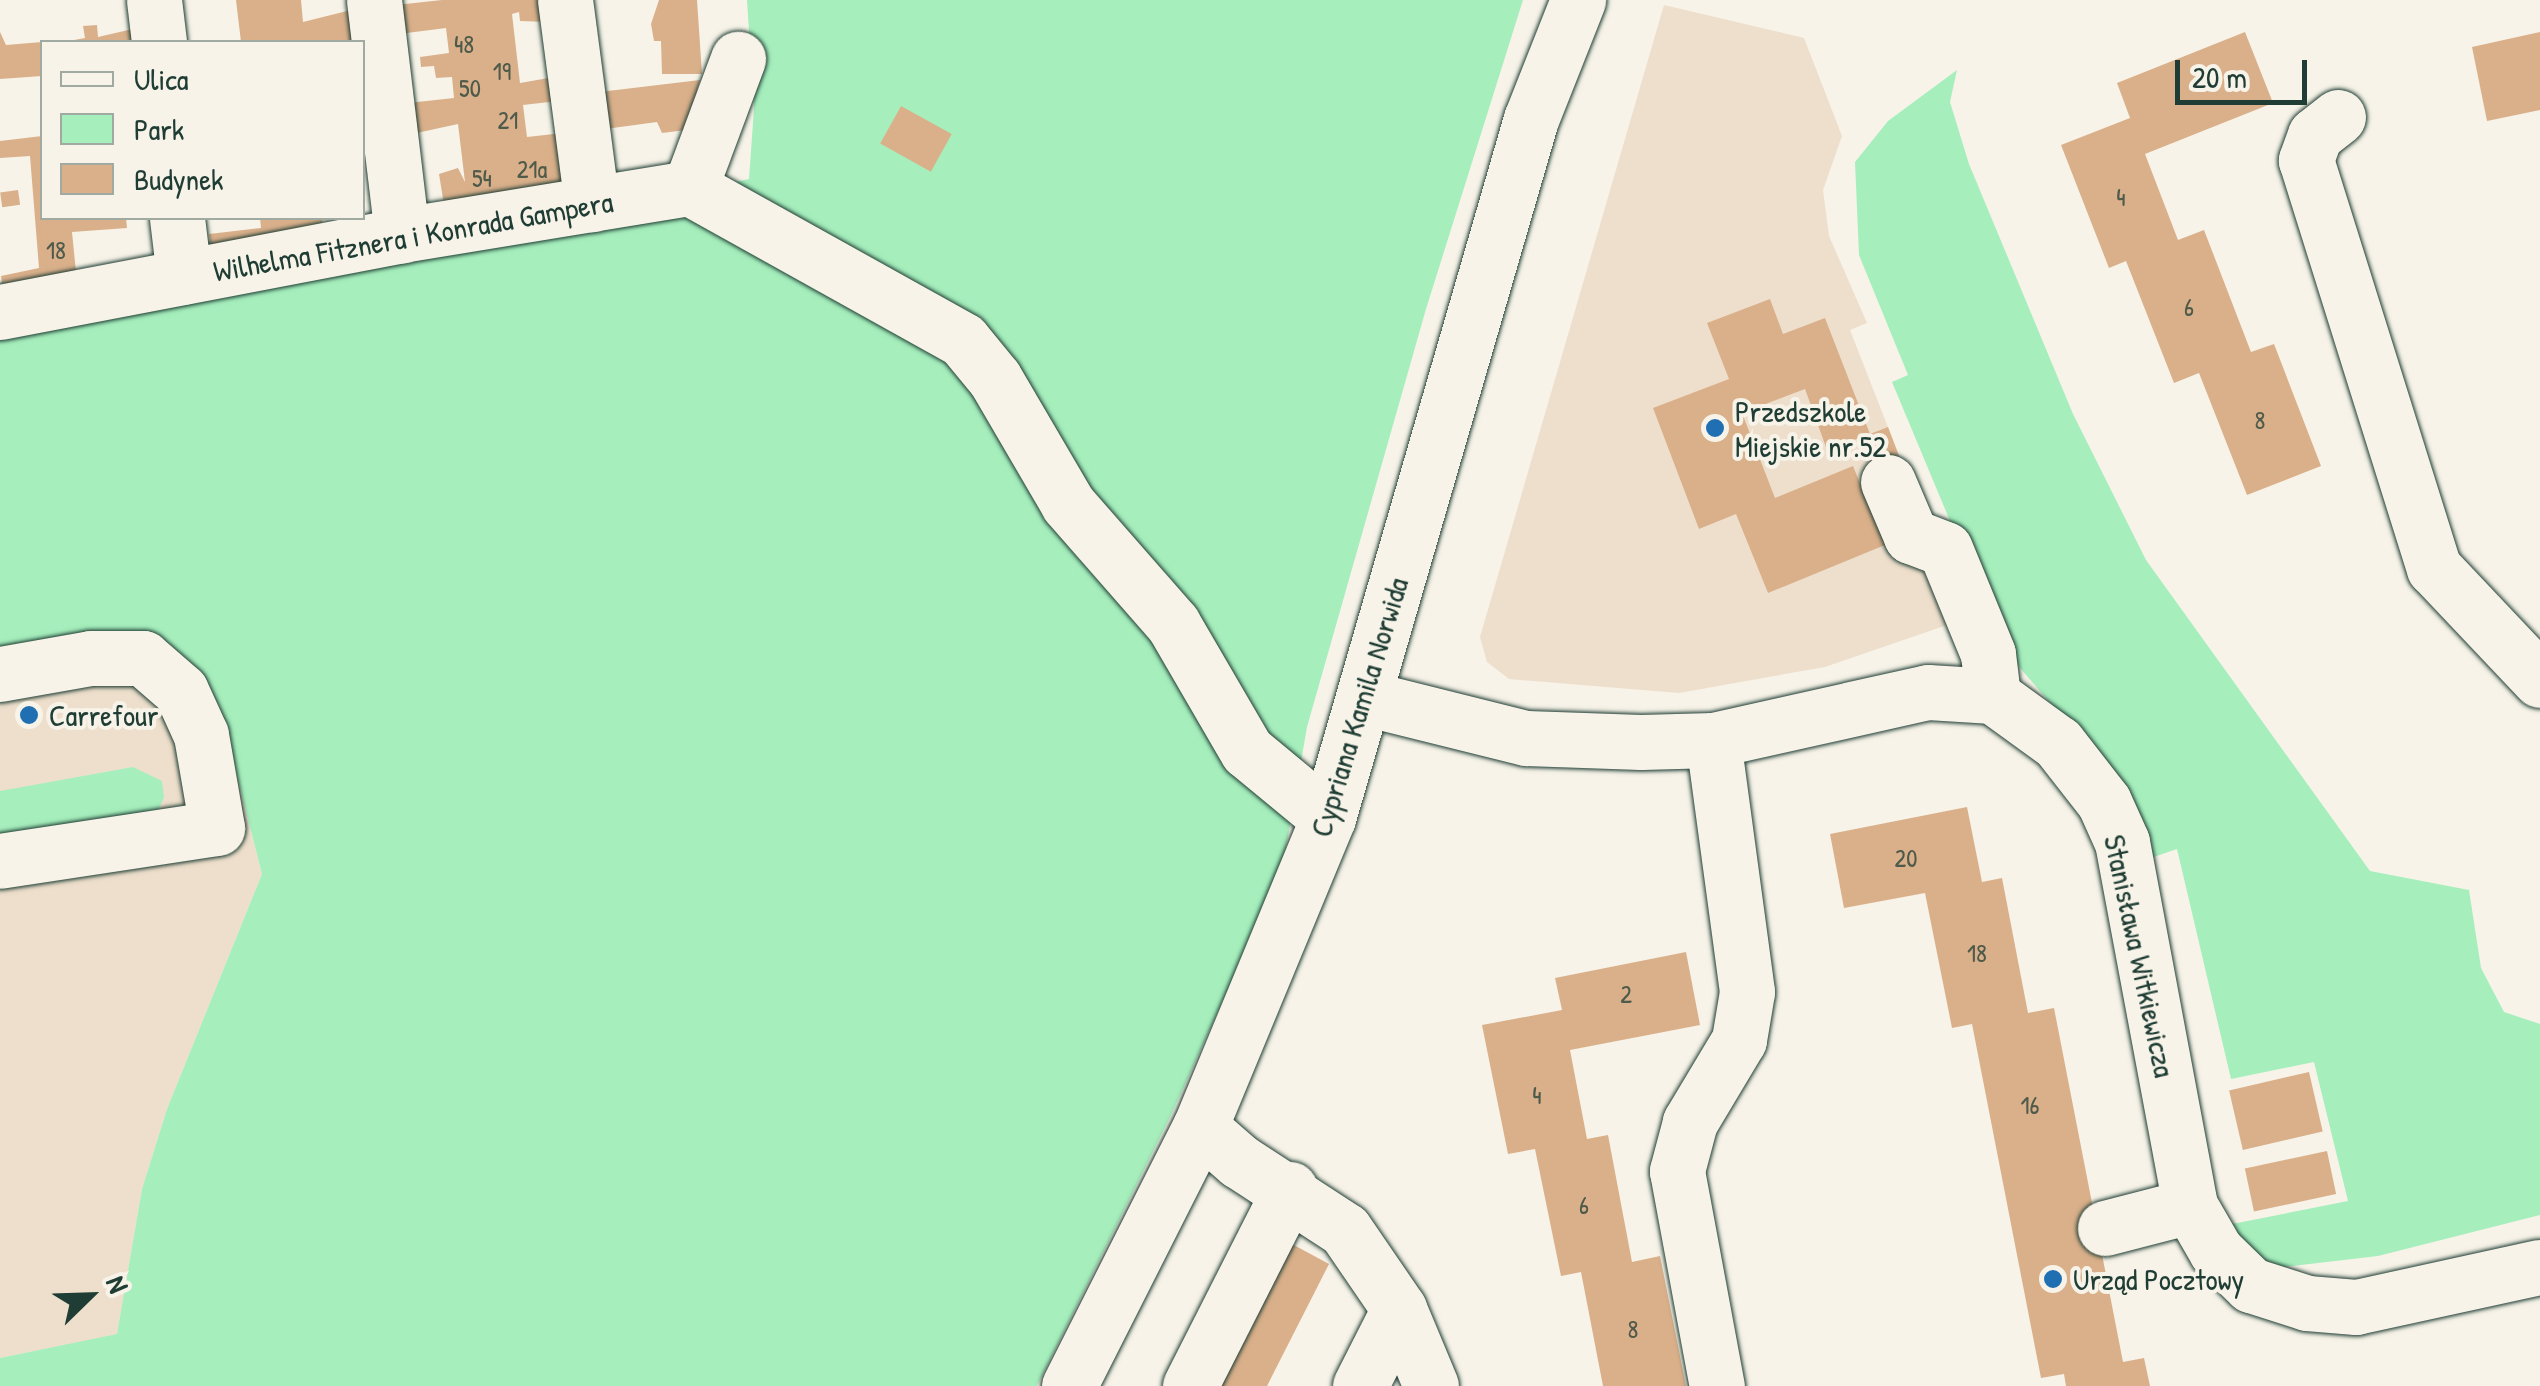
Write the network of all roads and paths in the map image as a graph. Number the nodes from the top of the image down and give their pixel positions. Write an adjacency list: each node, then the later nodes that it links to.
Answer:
1 (154, 0): 5 (street)
2 (374, 0): 11 (street)
3 (565, 0): 9 (street)
4 (1578, 0): 18 (street, Cypriana Kamila Norwida)
5 (158, 40)
6 (738, 60): 8 (street)
7 (2338, 117): 16 (street)
8 (690, 188): 9 (street, Wilhelma Fitznera i Konrada Gampera); 20 (street)
9 (592, 204): 11 (street, Wilhelma Fitznera i Konrada Gampera)
10 (178, 220): 12 (street)
11 (402, 235): 12 (street, Wilhelma Fitznera i Konrada Gampera)
12 (184, 277): 13 (street, Wilhelma Fitznera i Konrada Gampera)
13 (0, 312)
14 (1888, 482): 17 (street)
15 (0, 674): 21 (street)
16 (2540, 680)
17 (1993, 696): 19 (street); 24 (street, Stanisława Witkiewicza)
18 (1365, 698): 19 (street); 20 (street, Cypriana Kamila Norwida)
19 (1714, 740): 32 (street)
20 (1328, 818): 22 (street, Cypriana Kamila Norwida)
21 (0, 862)
22 (1200, 1127): 23 (street); 28 (street, Cypriana Kamila Norwida)
23 (1290, 1189): 27 (street); 29 (street)
24 (2190, 1206): 25 (street); 26 (street, Stanisława Witkiewicza)
25 (2105, 1228)
26 (2540, 1267)
27 (1400, 1308): 30 (street); 31 (street)
28 (1069, 1386)
29 (1190, 1386)
30 (1360, 1386)
31 (1431, 1386)
32 (1717, 1386)

